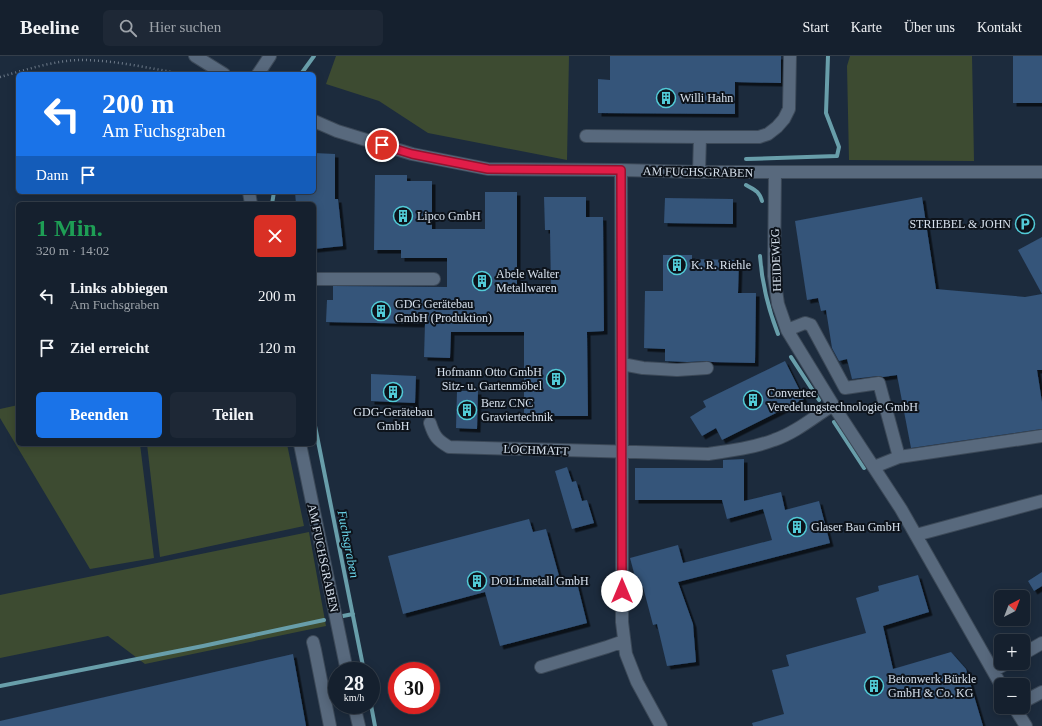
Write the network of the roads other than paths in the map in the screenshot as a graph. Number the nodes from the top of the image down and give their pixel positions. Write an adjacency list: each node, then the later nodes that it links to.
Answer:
1 (195, 56): 4 (street)
2 (270, 56): 5 (street)
3 (790, 56): 8 (street)
4 (220, 72)
5 (259, 72)
6 (316, 121): 9 (street, AM FUCHSGRABEN)
7 (586, 136): 8 (street)
8 (700, 137): 10 (street)
9 (621, 170): 10 (street, AM FUCHSGRABEN); 16 (street)
10 (699, 172): 11 (street, AM FUCHSGRABEN)
11 (775, 172): 12 (street, AM FUCHSGRABEN); 15 (street, HEIDEWEG)
12 (1042, 172)
13 (316, 279): 14 (street)
14 (434, 279)
15 (788, 330): 18 (street); 19 (street, HEIDEWEG)
16 (622, 364): 17 (street); 23 (street)
17 (707, 368)
18 (845, 388): 19 (street); 24 (street)
19 (831, 401): 23 (street); 25 (street, HEIDEWEG)
20 (430, 422): 23 (street, LOCHMATT)
21 (1042, 436): 24 (street)
22 (300, 446): 32 (street, AM FUCHSGRABEN)
23 (622, 453): 28 (street)
24 (899, 457): 25 (street)
25 (874, 467): 27 (street, HEIDEWEG)
26 (1042, 501): 27 (street)
27 (916, 535): 34 (street, HEIDEWEG)
28 (624, 641): 33 (street); 42 (street)
29 (313, 642): 40 (street)
30 (1042, 643): 31 (street)
31 (1030, 650)
32 (345, 662)
33 (541, 667)
34 (993, 671): 35 (street, HEIDEWEG)
35 (997, 678)
36 (1042, 692): 37 (street)
37 (1030, 698)
38 (356, 714): 41 (street)
39 (1018, 714): 43 (street)
40 (330, 726)
41 (359, 726)
42 (661, 726)
43 (1026, 726)

